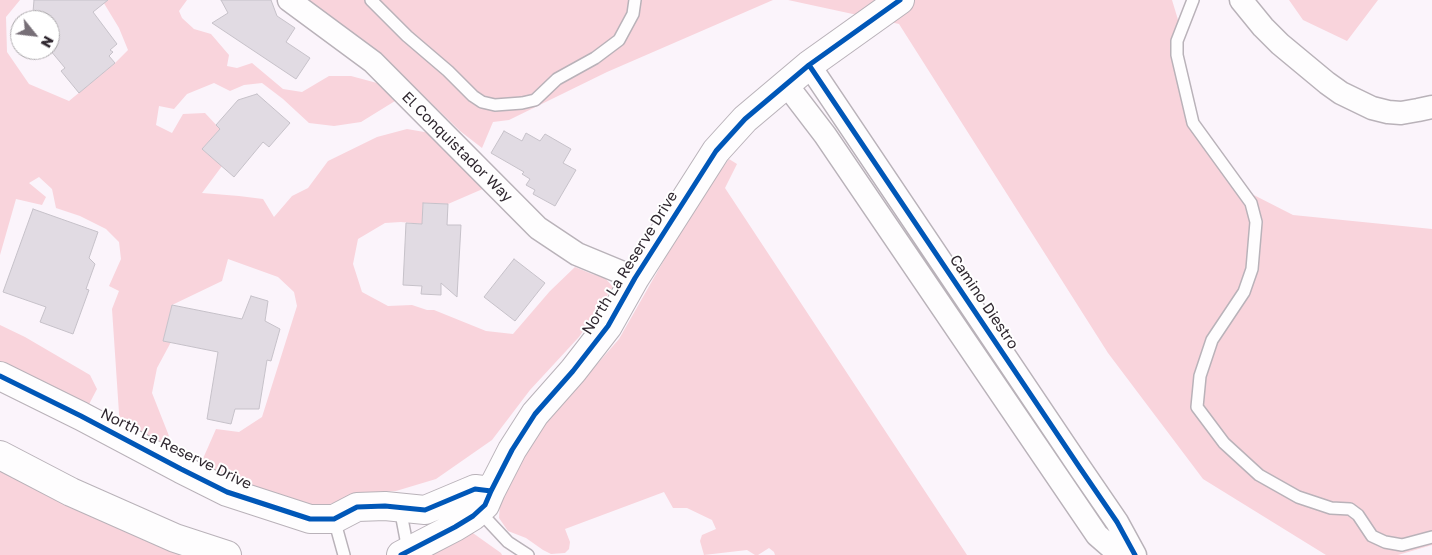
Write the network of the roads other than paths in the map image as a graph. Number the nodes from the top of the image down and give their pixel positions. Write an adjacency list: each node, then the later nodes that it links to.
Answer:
1 (290, 0): 10 (street, El Conquistador Way)
2 (370, 0): 3 (lane)
3 (635, 0)
4 (900, 0): 7 (street, North La Reserve Drive)
5 (1193, 0): 16 (lane)
6 (1241, 0): 9 (street)
7 (809, 65): 8 (street, North La Reserve Drive); 22 (street, Camino Diestro)
8 (786, 84): 10 (street, North La Reserve Drive); 21 (street)
9 (1432, 107)
10 (635, 278): 13 (street, North La Reserve Drive)
11 (0, 376): 15 (street, North La Reserve Drive)
12 (0, 455): 18 (street)
13 (485, 501): 14 (street, North La Reserve Drive); 17 (street, North La Reserve Drive); 20 (lane)
14 (400, 508): 15 (street, North La Reserve Drive); 17 (lane)
15 (334, 519): 19 (lane)
16 (1432, 537)
17 (404, 553)
18 (227, 555)
19 (344, 555)
20 (528, 555)
21 (1120, 555)
22 (1135, 555)

